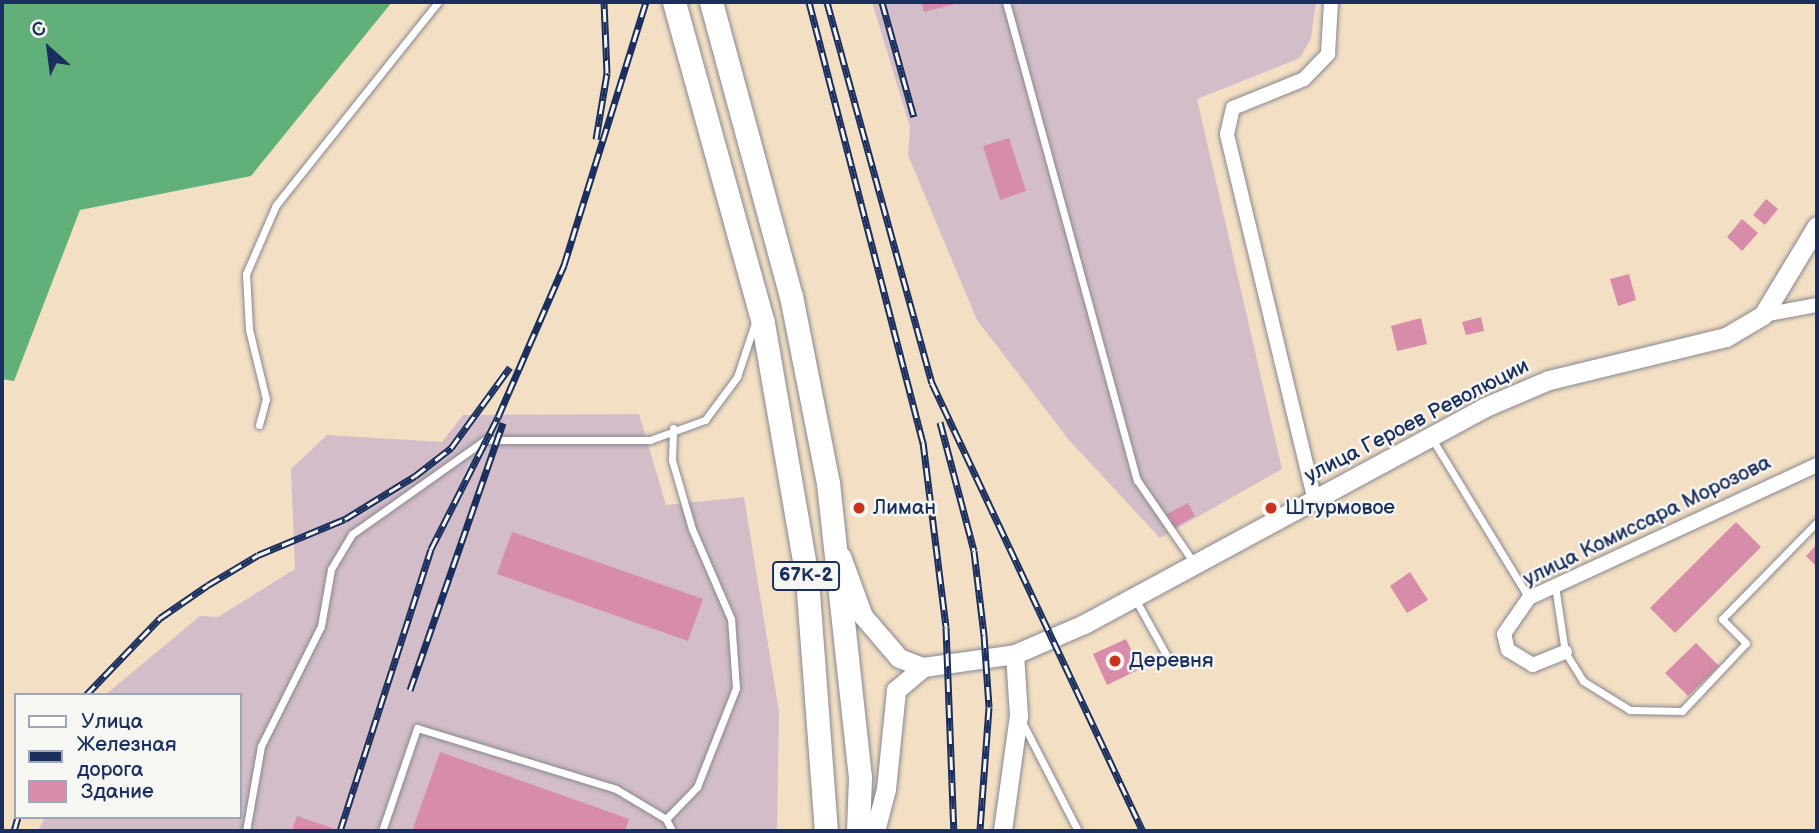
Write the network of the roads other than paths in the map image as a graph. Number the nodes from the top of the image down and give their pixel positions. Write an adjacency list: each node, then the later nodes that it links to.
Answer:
1 (438, 2): 10 (lane)
2 (674, 2): 8 (highway, 67К-2)
3 (710, 2): 16 (highway, 67К-2)
4 (1006, 2): 17 (lane)
5 (1331, 2): 14 (street)
6 (1817, 226): 9 (main road)
7 (1817, 306): 9 (street)
8 (759, 307): 11 (lane); 30 (highway, 67К-2)
9 (1763, 315): 12 (main road, улица Героев Революции)
10 (259, 425)
11 (673, 428): 26 (lane); 27 (lane)
12 (1430, 436): 14 (main road, улица Героев Революции); 20 (lane)
13 (1817, 465): 18 (street, улица Комиссара Морозова)
14 (1314, 497): 17 (main road, улица Героев Революции)
15 (1817, 522): 21 (lane)
16 (836, 541): 24 (main road); 31 (highway, 67К-2)
17 (1194, 563): 19 (main road, улица Героев Революции)
18 (1555, 585): 20 (street, улица Комиссара Морозова); 21 (lane)
19 (1134, 596): 22 (main road, улица Героев Революции); 23 (lane)
20 (1529, 598): 21 (street, улица Комиссара Морозова)
21 (1565, 652)
22 (1015, 654): 24 (main road, улица Героев Революции); 25 (street)
23 (1168, 658)
24 (923, 667): 32 (main road)
25 (1019, 716): 33 (street); 34 (lane)
26 (666, 819): 28 (lane); 29 (lane)
27 (246, 831)
28 (382, 831)
29 (672, 831)
30 (826, 831)
31 (858, 831)
32 (874, 831)
33 (1003, 831)
34 (1078, 831)

